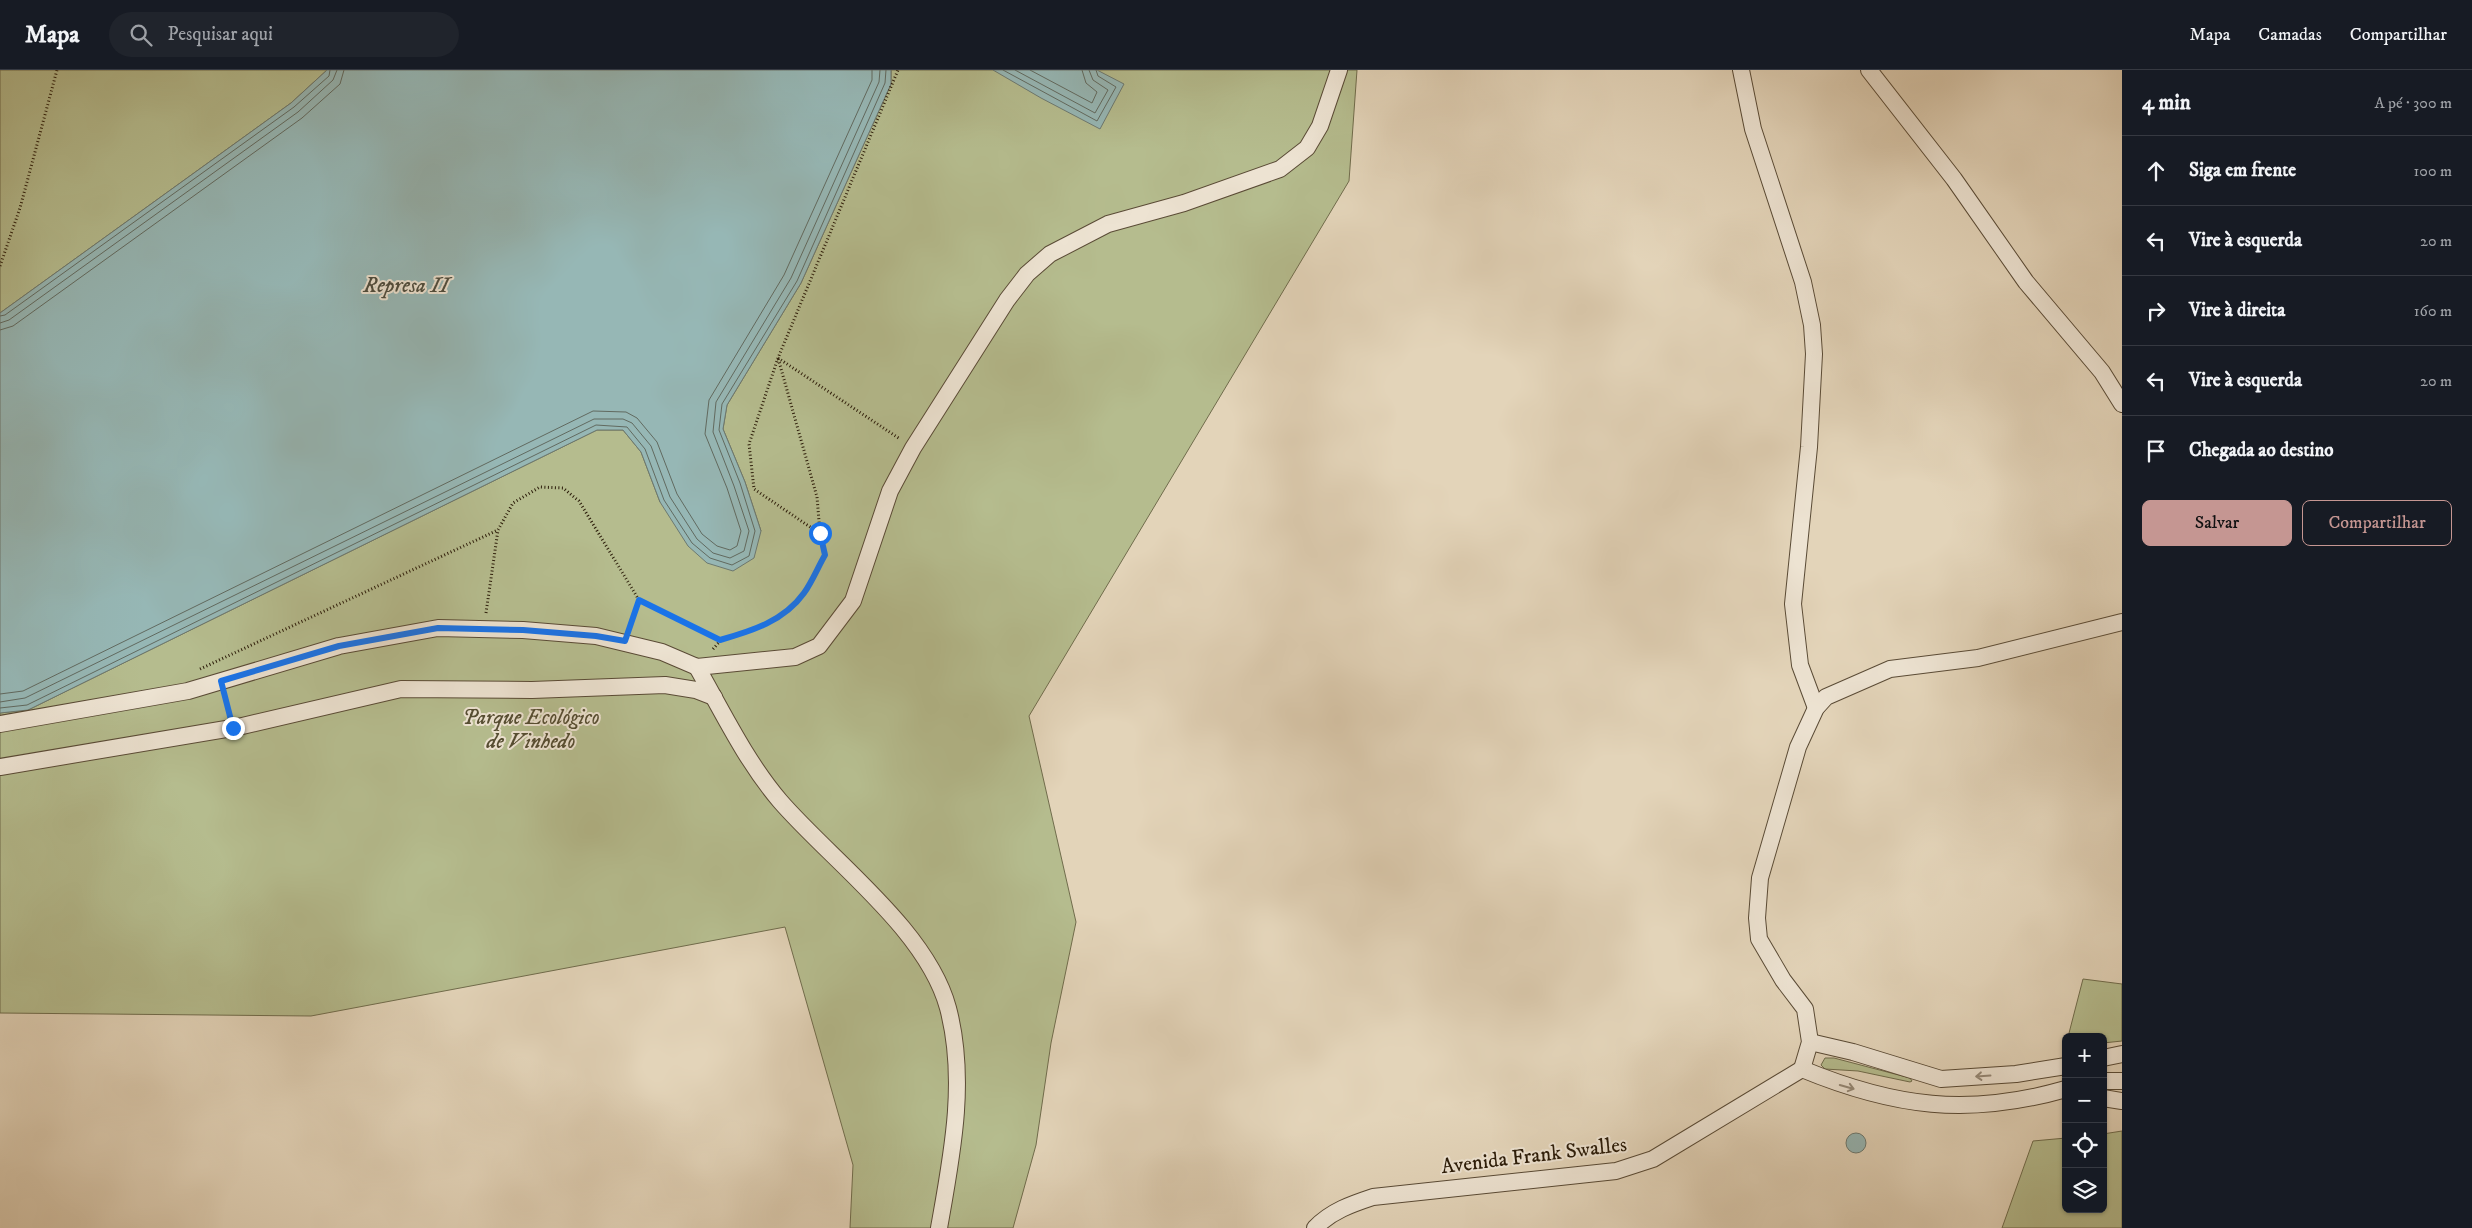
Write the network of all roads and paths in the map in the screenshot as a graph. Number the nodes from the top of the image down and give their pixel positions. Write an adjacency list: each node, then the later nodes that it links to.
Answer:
1 (57, 70): 6 (path)
2 (898, 70): 7 (path)
3 (1339, 70): 9 (street)
4 (1741, 70): 20 (street)
5 (1868, 70): 8 (street)
6 (0, 266)
7 (778, 358): 9 (path); 11 (path); 11 (path)
8 (2122, 404)
9 (913, 448): 16 (street)
10 (498, 530): 12 (path); 14 (path); 17 (path)
11 (820, 533): 12 (path)
12 (639, 600): 15 (path)
13 (2122, 622): 20 (street)
14 (484, 628): 15 (street); 18 (street)
15 (625, 641): 16 (street)
16 (697, 667): 19 (street)
17 (191, 673)
18 (221, 681): 21 (street); 22 (path)
19 (714, 697): 22 (street); 40 (street)
20 (1816, 708): 24 (street)
21 (0, 724)
22 (233, 728): 23 (street)
23 (0, 767)
24 (1810, 1042): 28 (street); 30 (street)
25 (2122, 1054): 26 (street)
26 (2107, 1057)
27 (2062, 1067): 29 (street)
28 (1802, 1069): 39 (street, one-way to 39); 41 (street, Avenida Frank Swalles)
29 (2016, 1074): 30 (street, one-way to 30); 37 (street)
30 (1941, 1079): 39 (street)
31 (2122, 1080): 32 (street)
32 (2107, 1081)
33 (2062, 1090): 34 (street)
34 (2045, 1095): 35 (street); 37 (street)
35 (2062, 1095)
36 (2107, 1099): 38 (street)
37 (2018, 1100): 39 (street)
38 (2122, 1101)
39 (1934, 1106)
40 (939, 1228)
41 (1315, 1228)

